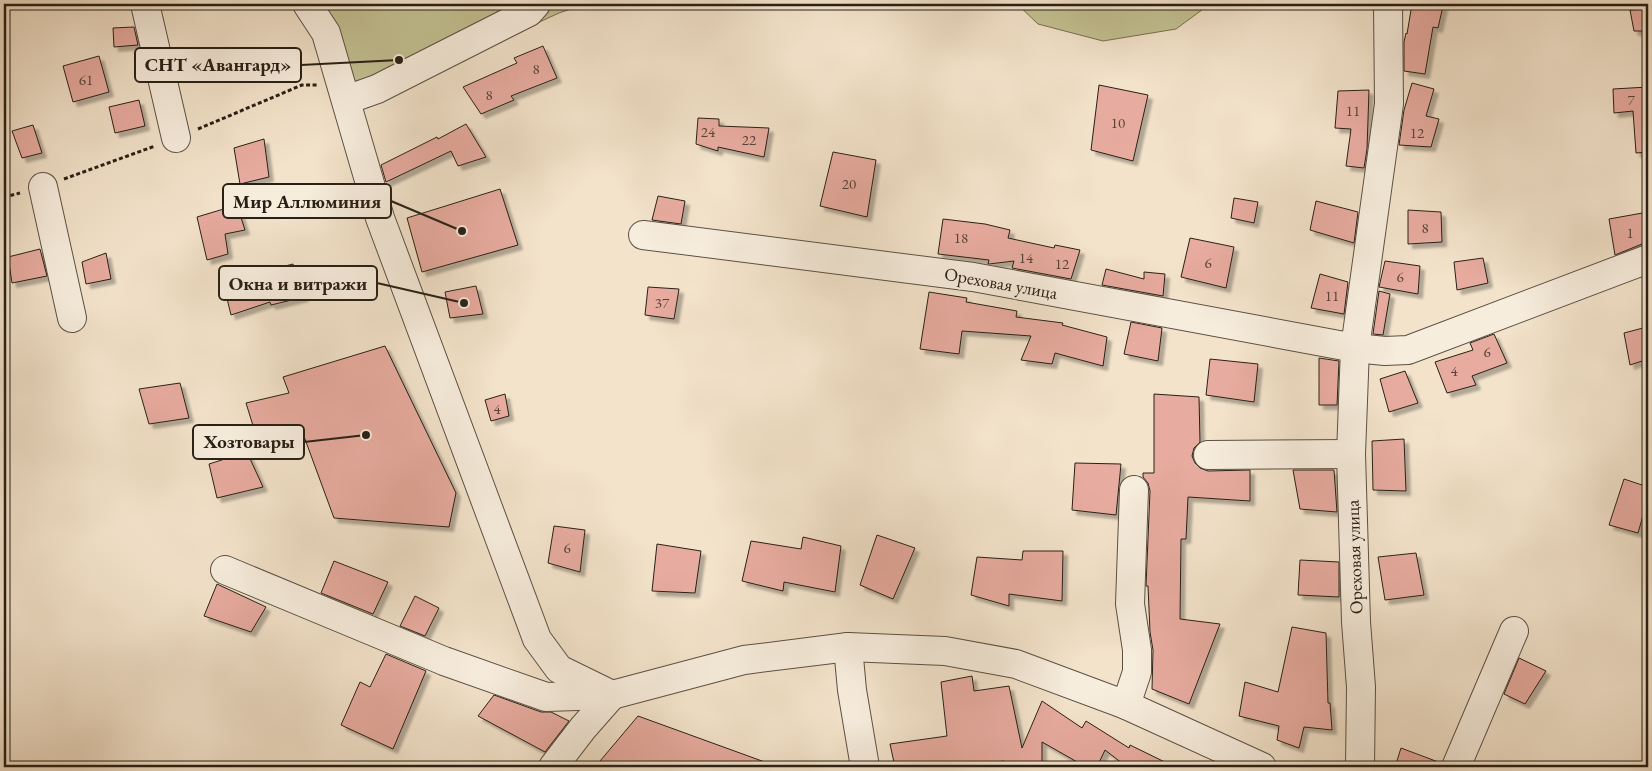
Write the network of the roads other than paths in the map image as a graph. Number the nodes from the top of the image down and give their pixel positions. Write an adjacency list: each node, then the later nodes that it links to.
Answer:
1 (145, 4): 6 (street)
2 (307, 4): 5 (street)
3 (536, 4): 5 (street)
4 (1388, 4): 11 (street)
5 (346, 100): 18 (street)
6 (176, 138)
7 (43, 187): 10 (street)
8 (644, 235): 11 (street, Ореховая улица)
9 (1648, 260): 11 (street, Ореховая улица)
10 (72, 318)
11 (1355, 348): 12 (street, Ореховая улица)
12 (1351, 454): 13 (street); 23 (street, Ореховая улица)
13 (1208, 456)
14 (1134, 490): 19 (street)
15 (225, 570): 18 (street)
16 (1514, 631): 24 (street)
17 (848, 647): 18 (street); 19 (street); 21 (street)
18 (612, 695): 20 (street)
19 (1126, 705): 22 (street)
20 (553, 767)
21 (866, 767)
22 (1262, 767)
23 (1360, 767)
24 (1456, 767)

